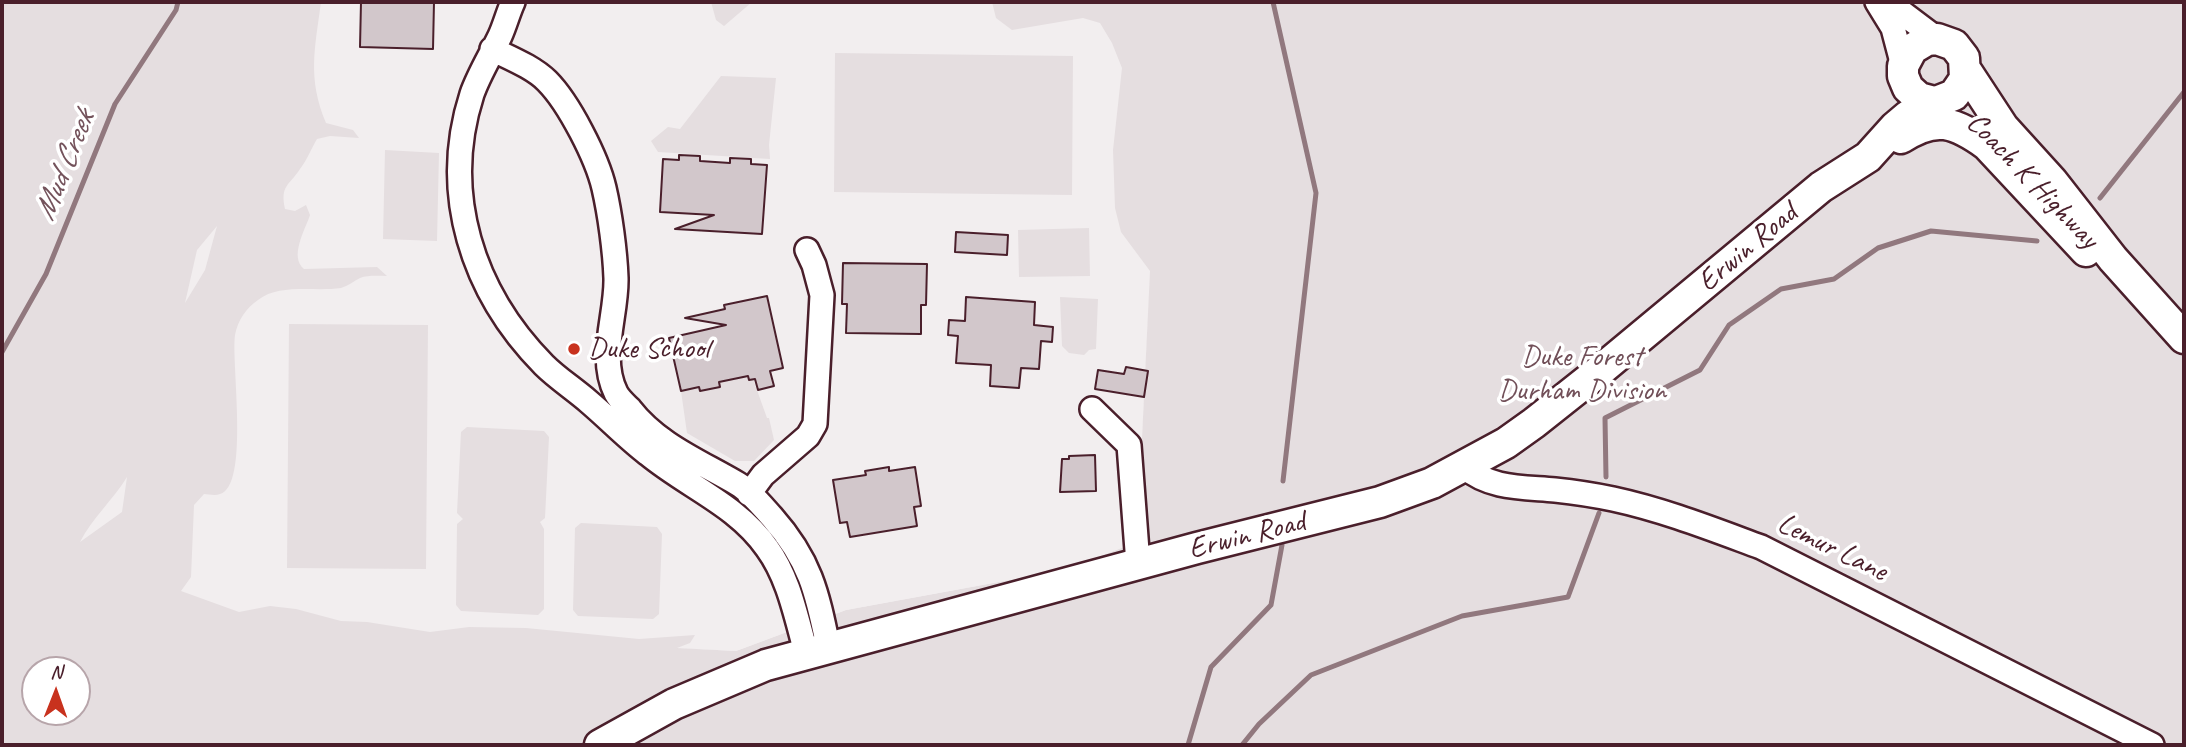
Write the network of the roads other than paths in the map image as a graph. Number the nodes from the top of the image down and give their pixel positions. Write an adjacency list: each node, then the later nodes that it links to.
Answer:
1 (513, 2): 5 (street)
2 (1877, 2): 7 (street)
3 (1888, 2): 4 (street, Coach K Highway)
4 (1937, 39): 6 (main road, Coach K Highway); 7 (main road)
5 (492, 49): 14 (street); 16 (street)
6 (1966, 72): 8 (main road, Coach K Highway); 12 (main road, Coach K Highway)
7 (1904, 74): 8 (main road, Coach K Highway); 10 (main road, Erwin Road)
8 (1938, 102): 9 (main road, Erwin Road); 12 (main road, Coach K Highway)
9 (1868, 157): 10 (main road, Erwin Road); 12 (main road)
10 (1821, 187): 17 (main road, Erwin Road)
11 (807, 250): 18 (street)
12 (2118, 265): 13 (main road, Coach K Highway)
13 (2184, 338)
14 (588, 401): 16 (street); 20 (street)
15 (1092, 409): 19 (street)
16 (645, 428): 18 (street)
17 (1464, 467): 19 (main road, Erwin Road); 22 (street, Lemur Lane)
18 (749, 494): 20 (street)
19 (1138, 564): 20 (main road, Erwin Road)
20 (817, 649): 21 (main road, Erwin Road)
21 (600, 745)
22 (2152, 745)

